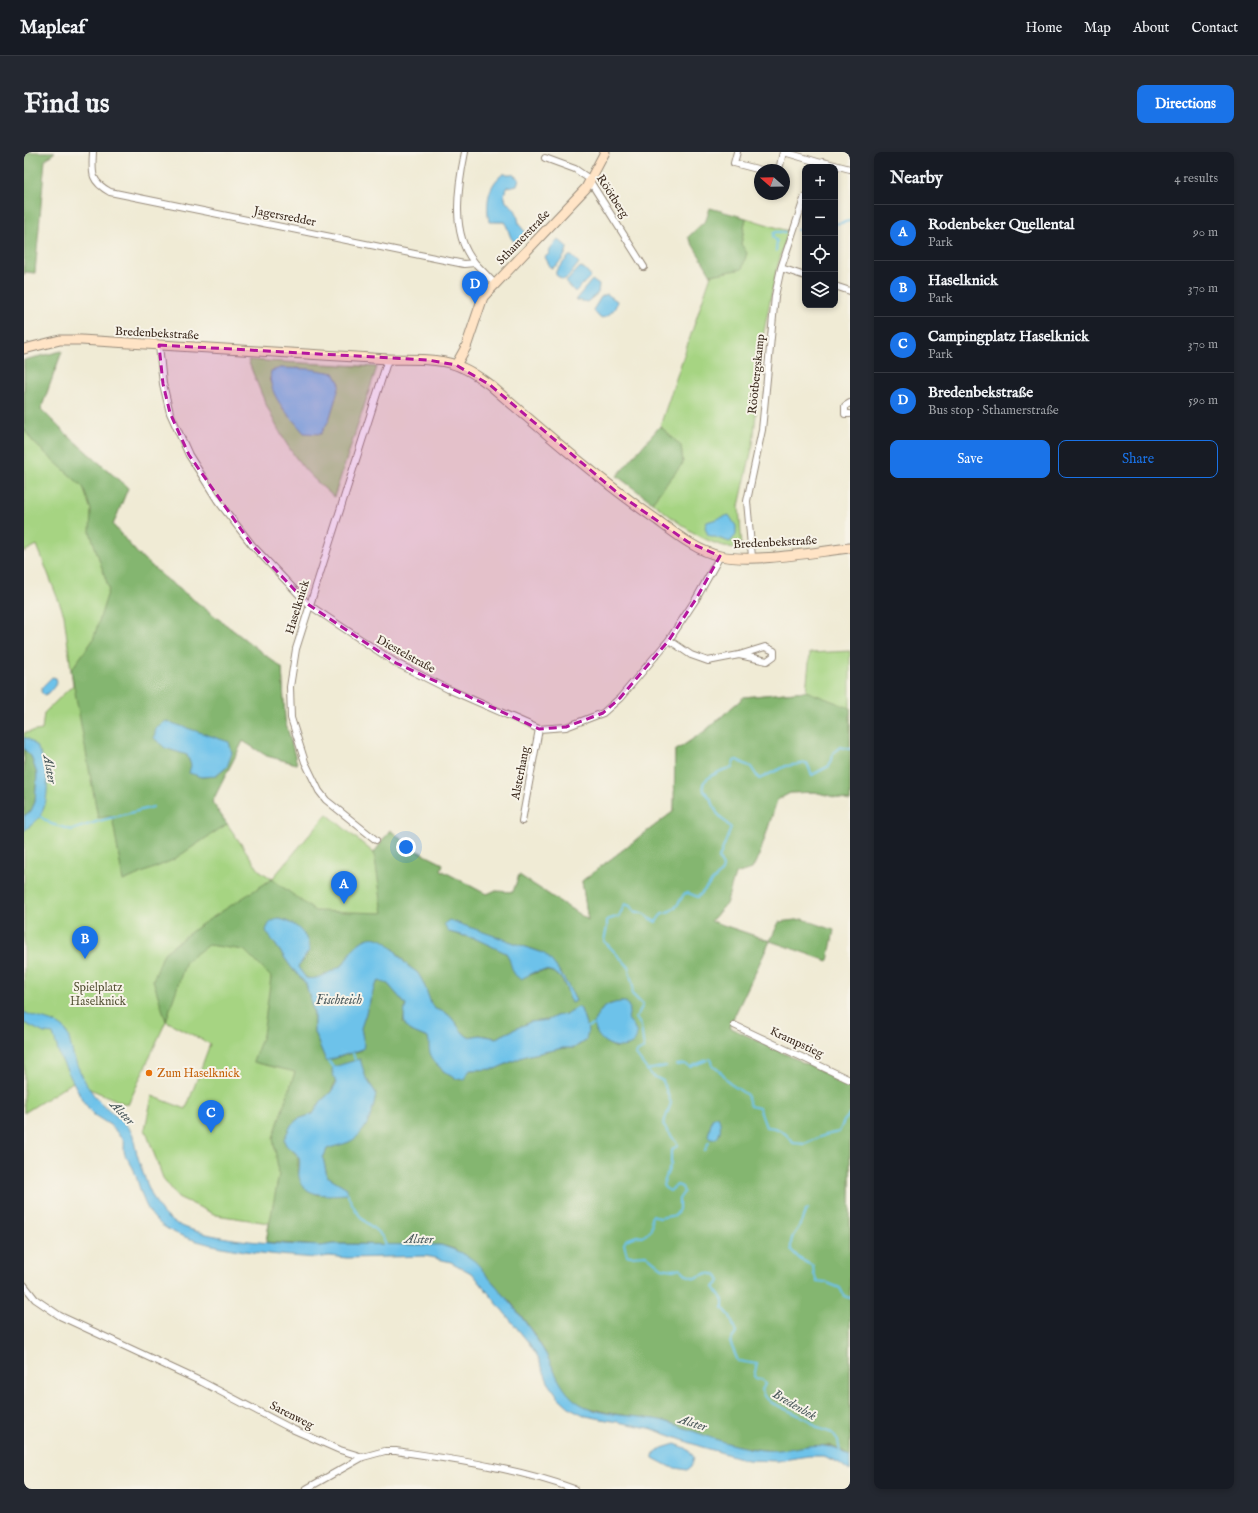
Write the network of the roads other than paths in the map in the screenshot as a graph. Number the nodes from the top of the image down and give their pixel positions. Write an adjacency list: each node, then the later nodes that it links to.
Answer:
1 (93, 152): 14 (street, Jagersredder)
2 (465, 152): 14 (street)
3 (605, 152): 12 (street, Sthamerstraße)
4 (737, 152): 10 (street)
5 (784, 152): 7 (street); 8 (street)
6 (545, 158): 12 (street, Röötberg)
7 (780, 164)
8 (821, 164)
9 (838, 167): 11 (street)
10 (754, 168)
11 (850, 169)
12 (591, 181): 15 (street, Röötberg); 18 (street, Sthamerstraße)
13 (804, 200): 16 (street, Röötbergskamp)
14 (475, 263): 18 (street)
15 (644, 267)
16 (781, 268): 17 (street); 29 (street, Röötbergskamp)
17 (802, 275)
18 (495, 284): 24 (street, Sthamerstraße)
19 (838, 287): 20 (street)
20 (850, 291)
21 (159, 345): 22 (street, Bredenbekstraße); 23 (street, Bredenbekstraße); 30 (street, Diestelstraße)
22 (24, 349)
23 (388, 359): 24 (street, Bredenbekstraße); 30 (street, Haselknick)
24 (456, 365): 28 (street, Bredenbekstraße)
25 (850, 403): 26 (street)
26 (850, 414)
27 (850, 548): 29 (street, Bredenbekstraße)
28 (720, 556): 29 (street, Bredenbekstraße); 31 (street, Diestelstraße)
29 (752, 557)
30 (309, 605): 33 (street, Diestelstraße); 35 (street, Haselknick)
31 (669, 640): 32 (street); 33 (street, Diestelstraße)
32 (739, 655): 32 (street)
33 (539, 728): 34 (street, Alsterhang)
34 (522, 821)
35 (376, 840)
36 (734, 1024): 37 (street, Krampstieg)
37 (850, 1080)
38 (24, 1286): 39 (street, Sarenweg)
39 (363, 1457): 40 (street); 41 (street, Sarenweg)
40 (306, 1489)
41 (574, 1489)

